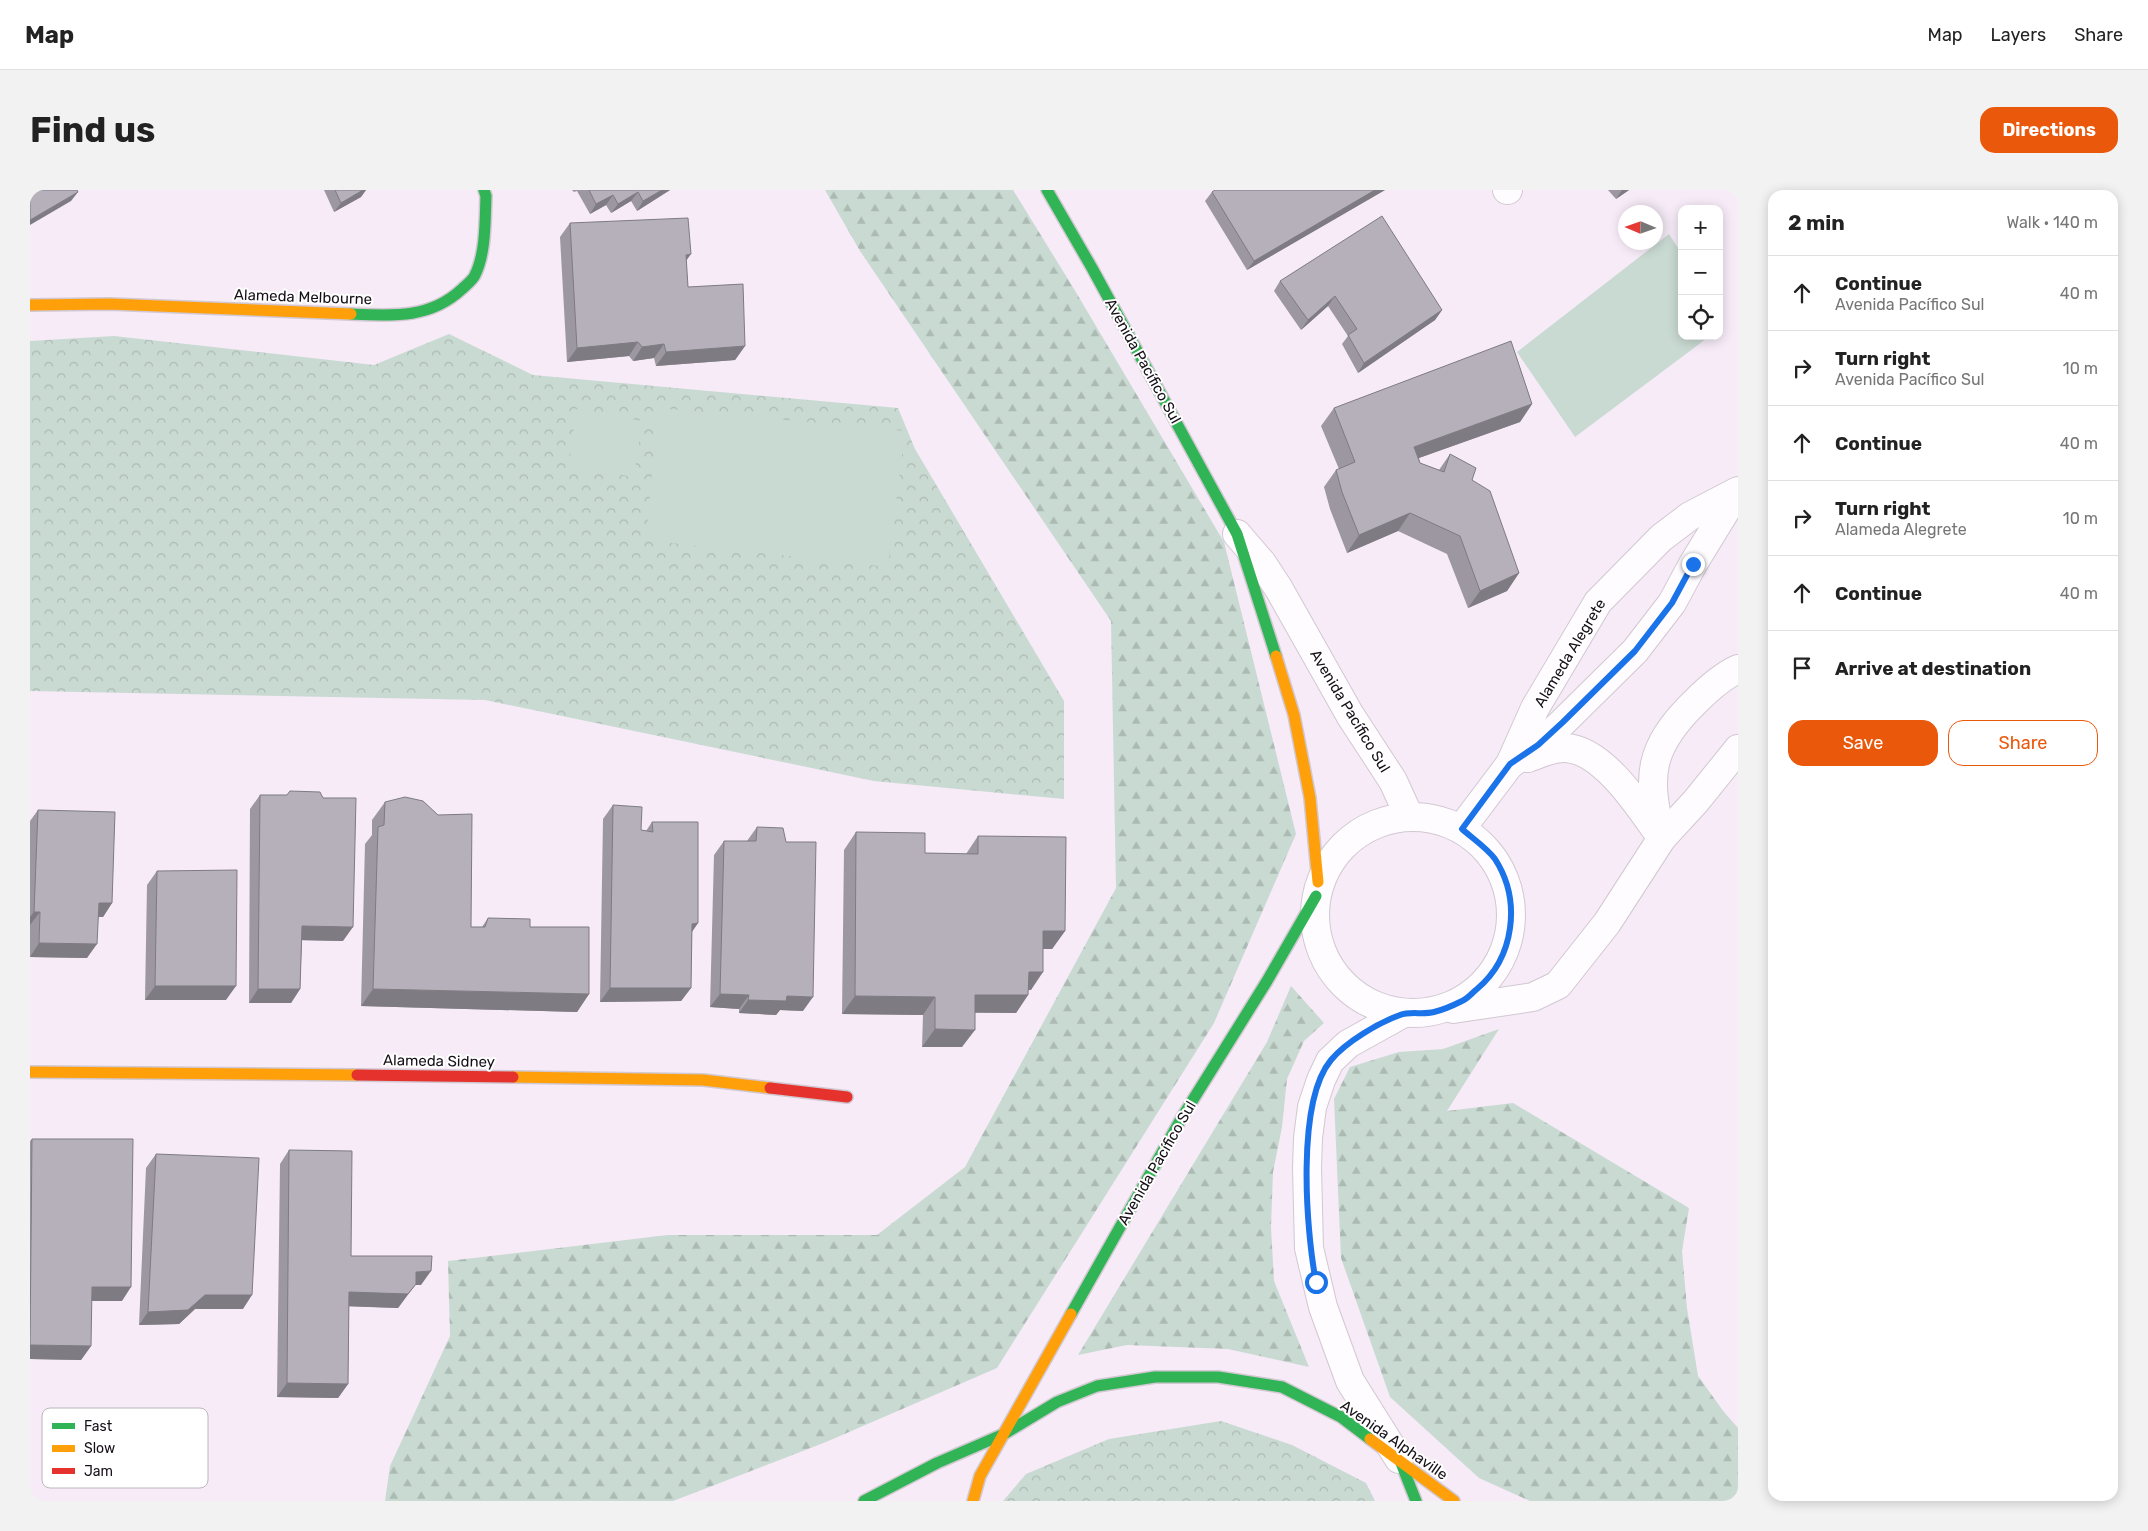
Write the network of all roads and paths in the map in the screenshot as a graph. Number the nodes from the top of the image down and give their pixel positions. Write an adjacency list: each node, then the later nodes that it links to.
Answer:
1 (484, 190): 3 (street, Alameda Melbourne)
2 (1047, 190): 6 (street, Avenida Pacífico Sul)
3 (30, 305)
4 (1737, 491): 5 (street); 9 (street); 9 (street, Alameda Alegrete)
5 (1738, 528)
6 (1237, 534): 10 (street, Avenida Pacífico Sul); 13 (street, Avenida Pacífico Sul)
7 (1738, 669): 12 (street)
8 (1738, 749): 12 (street)
9 (1510, 764): 11 (street, Alameda Alegrete); 12 (street)
10 (1409, 816): 11 (street); 13 (street)
11 (1462, 829): 14 (street)
12 (1662, 838): 14 (street)
13 (1317, 889): 15 (street); 18 (street, Avenida Pacífico Sul)
14 (1433, 1013): 15 (street)
15 (1402, 1014): 19 (street)
16 (30, 1072): 17 (street, Alameda Sidney)
17 (847, 1097)
18 (1004, 1434): 19 (street, Avenida Alphaville); 20 (street, Avenida Alphaville); 21 (street, Avenida Pacífico Sul)
19 (1401, 1462): 22 (street); 23 (street, Avenida Alphaville)
20 (864, 1501)
21 (973, 1501)
22 (1416, 1501)
23 (1454, 1501)

